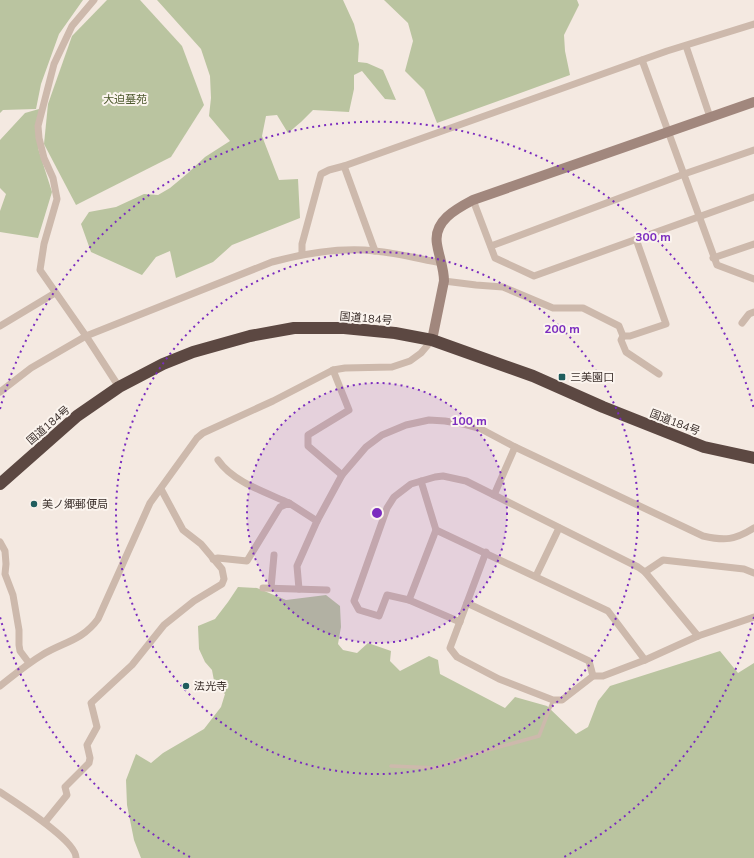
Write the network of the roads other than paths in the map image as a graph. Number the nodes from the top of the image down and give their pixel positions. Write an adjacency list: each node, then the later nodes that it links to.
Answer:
1 (94, 0): 23 (street)
2 (754, 24): 3 (street)
3 (686, 46): 4 (street); 6 (street)
4 (642, 60): 7 (street); 9 (street)
5 (754, 102): 6 (street)
6 (710, 117): 7 (street)
7 (668, 131): 10 (street); 12 (street)
8 (754, 150): 10 (street)
9 (344, 166): 17 (street); 18 (street)
10 (684, 174): 13 (street); 16 (street)
11 (754, 197): 13 (street)
12 (473, 200): 16 (street); 20 (street)
13 (698, 216): 14 (street); 19 (street)
14 (636, 239): 16 (street); 28 (street)
15 (754, 244): 19 (street)
16 (491, 246)
17 (375, 251): 18 (street); 20 (street)
18 (302, 254): 27 (street)
19 (713, 258): 21 (street)
20 (442, 263): 22 (street)
21 (754, 280)
22 (444, 281): 28 (street); 29 (street)
23 (55, 293): 25 (street); 27 (street)
24 (754, 312): 26 (street)
25 (1, 323)
26 (742, 323)
27 (86, 336): 32 (street); 33 (street)
28 (623, 336): 31 (street)
29 (432, 340): 30 (street); 32 (highway, 国道184号); 35 (highway, 国道184号)
30 (333, 370): 37 (street); 40 (street)
31 (659, 374)
32 (119, 387): 39 (highway, 国道184号)
33 (0, 392)
34 (515, 447): 37 (street); 41 (street); 45 (street)
35 (754, 458)
36 (218, 460): 42 (street)
37 (342, 475): 43 (street)
38 (421, 481): 41 (street); 46 (street); 56 (street)
39 (0, 484)
40 (161, 489): 50 (street); 62 (street)
41 (494, 495): 44 (street)
42 (289, 503): 43 (street); 50 (street)
43 (317, 521): 54 (street)
44 (559, 528): 51 (street); 53 (street)
45 (754, 528)
46 (436, 530): 48 (street); 56 (street)
47 (0, 542): 62 (street)
48 (486, 552): 53 (street); 57 (street)
49 (274, 555): 54 (street)
50 (213, 559): 68 (street)
51 (645, 572): 52 (street); 60 (street)
52 (754, 573)
53 (536, 576): 61 (street)
54 (299, 589): 55 (street)
55 (327, 590)
56 (410, 600): 59 (street)
57 (467, 603): 59 (street); 63 (street)
58 (754, 617): 60 (street)
59 (460, 622): 65 (street)
60 (698, 636): 61 (street)
61 (645, 660): 63 (street)
62 (30, 663): 64 (street)
63 (593, 676): 65 (street)
64 (0, 686)
65 (553, 700): 66 (lane)
66 (391, 766)
67 (0, 792): 68 (street)
68 (45, 822): 69 (street)
69 (76, 858)

